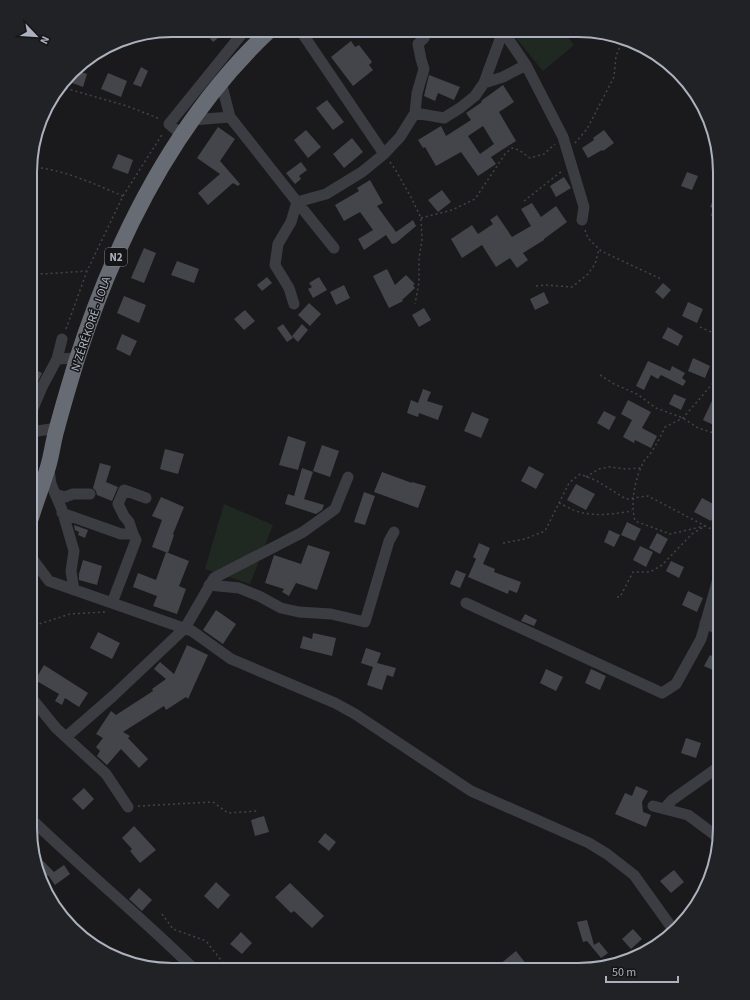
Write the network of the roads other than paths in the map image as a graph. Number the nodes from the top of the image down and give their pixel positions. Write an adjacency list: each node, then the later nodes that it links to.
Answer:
1 (240, 37): 13 (street)
2 (262, 37): 8 (highway, N'ZÉRÉKORÉ - LOLA / N2)
3 (305, 37): 14 (street)
4 (424, 37): 10 (street)
5 (501, 37): 9 (street)
6 (507, 37): 7 (street)
7 (526, 65): 9 (street); 16 (street)
8 (221, 82): 11 (street); 12 (highway, N'ZÉRÉKORÉ - LOLA / N2)
9 (484, 83): 10 (street)
10 (415, 113): 14 (street)
11 (230, 117): 12 (street); 15 (street)
12 (192, 120): 13 (highway, N'ZÉRÉKORÉ - LOLA / N2)
13 (175, 129): 20 (highway, N'ZÉRÉKORÉ - LOLA / N2)
14 (384, 154): 15 (street)
15 (297, 202): 17 (street); 18 (street)
16 (582, 220)
17 (334, 248)
18 (294, 304)
19 (62, 339): 21 (street)
20 (78, 358): 21 (street); 23 (highway, N'ZÉRÉKORÉ - LOLA / N2)
21 (57, 359): 22 (street)
22 (37, 399)
23 (57, 428): 24 (street); 25 (highway, N'ZÉRÉKORÉ - LOLA / N2)
24 (37, 431)
25 (48, 466): 27 (street); 30 (highway, N'ZÉRÉKORÉ - LOLA / N2)
26 (348, 477): 35 (street)
27 (55, 494): 28 (street); 31 (street)
28 (90, 494)
29 (146, 498): 33 (street)
30 (37, 500)
31 (62, 513): 33 (street); 36 (street)
32 (394, 532): 35 (street)
33 (133, 534): 39 (street)
34 (37, 566): 36 (street)
35 (209, 585): 42 (street)
36 (74, 590): 39 (street)
37 (713, 596): 40 (street)
38 (466, 603): 40 (street)
39 (110, 607): 42 (street)
40 (705, 623): 41 (street)
41 (713, 627)
42 (185, 628): 44 (street); 51 (street)
43 (37, 705): 44 (street)
44 (66, 737): 47 (street)
45 (713, 771): 48 (street)
46 (653, 806): 48 (street)
47 (128, 807)
48 (664, 809): 50 (street)
49 (37, 825): 52 (street)
50 (713, 834)
51 (670, 926)
52 (188, 963)

